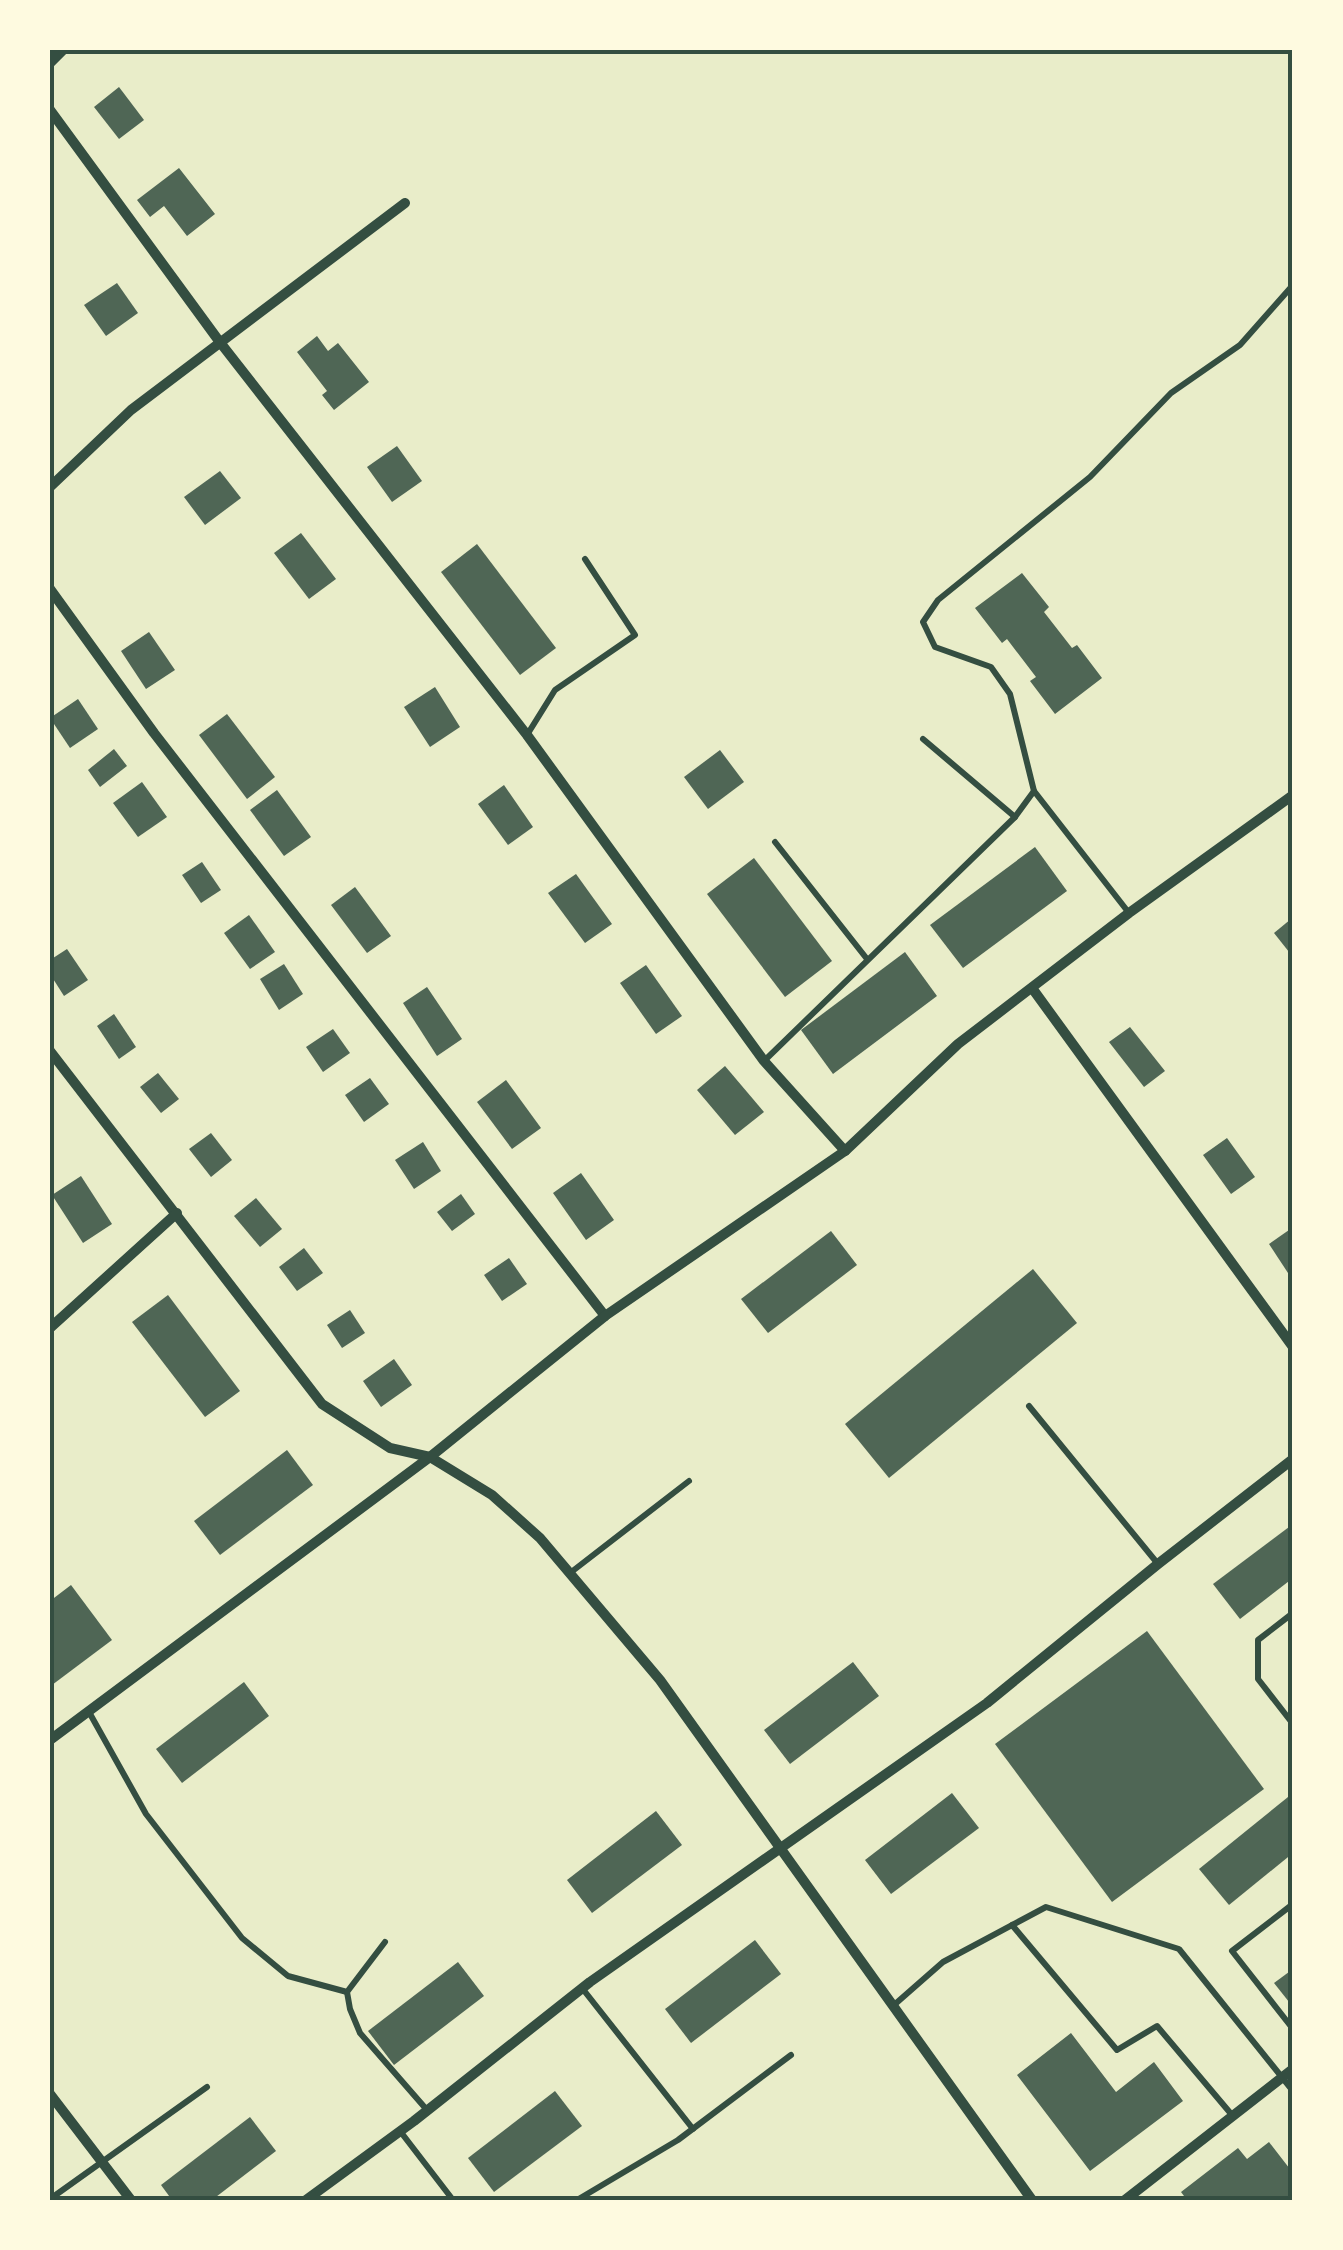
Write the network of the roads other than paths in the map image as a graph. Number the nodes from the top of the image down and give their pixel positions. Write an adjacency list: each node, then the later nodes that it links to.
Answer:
1 (63, 50): 2 (street)
2 (50, 62)
3 (50, 110): 6 (street)
4 (405, 203): 6 (street)
5 (1293, 285): 12 (lane)
6 (219, 341): 7 (street); 10 (street)
7 (50, 486)
8 (585, 559): 10 (lane)
9 (50, 589): 23 (street)
10 (527, 735): 20 (street)
11 (923, 739): 14 (lane)
12 (1034, 791): 14 (lane); 16 (lane)
13 (1293, 794): 16 (street)
14 (1015, 816): 17 (lane)
15 (776, 842): 17 (lane)
16 (1128, 913): 18 (street)
17 (866, 959): 20 (lane)
18 (1032, 988): 21 (street); 25 (street)
19 (50, 1051): 22 (street)
20 (764, 1061): 21 (street)
21 (845, 1151): 23 (street)
22 (177, 1214): 24 (street); 27 (street)
23 (605, 1316): 27 (street)
24 (50, 1328)
25 (1293, 1347)
26 (1029, 1406): 30 (lane)
27 (430, 1458): 31 (street); 33 (street)
28 (1293, 1459): 30 (street)
29 (688, 1481): 31 (lane)
30 (1158, 1564): 36 (street)
31 (570, 1573): 36 (street)
32 (1293, 1613): 34 (lane)
33 (88, 1712): 35 (street); 41 (lane)
34 (1293, 1724)
35 (50, 1740)
36 (780, 1850): 40 (street); 42 (street)
37 (1293, 1904): 43 (lane)
38 (1012, 1925): 42 (lane); 46 (lane); 51 (lane)
39 (386, 1942): 41 (lane)
40 (582, 1988): 50 (street); 52 (lane)
41 (347, 1992): 50 (lane)
42 (893, 2006): 60 (street)
43 (1293, 2029)
44 (791, 2055): 52 (lane)
45 (1293, 2069): 46 (street)
46 (1282, 2077): 48 (lane); 51 (street)
47 (208, 2087): 54 (lane)
48 (1293, 2091)
49 (50, 2094): 54 (street)
50 (428, 2110): 53 (street)
51 (1233, 2116): 61 (street)
52 (692, 2129): 59 (lane)
53 (400, 2131): 57 (street); 58 (lane)
54 (102, 2162): 55 (lane); 56 (street)
55 (50, 2199)
56 (131, 2200)
57 (306, 2200)
58 (452, 2200)
59 (577, 2200)
60 (1032, 2200)
61 (1125, 2200)

